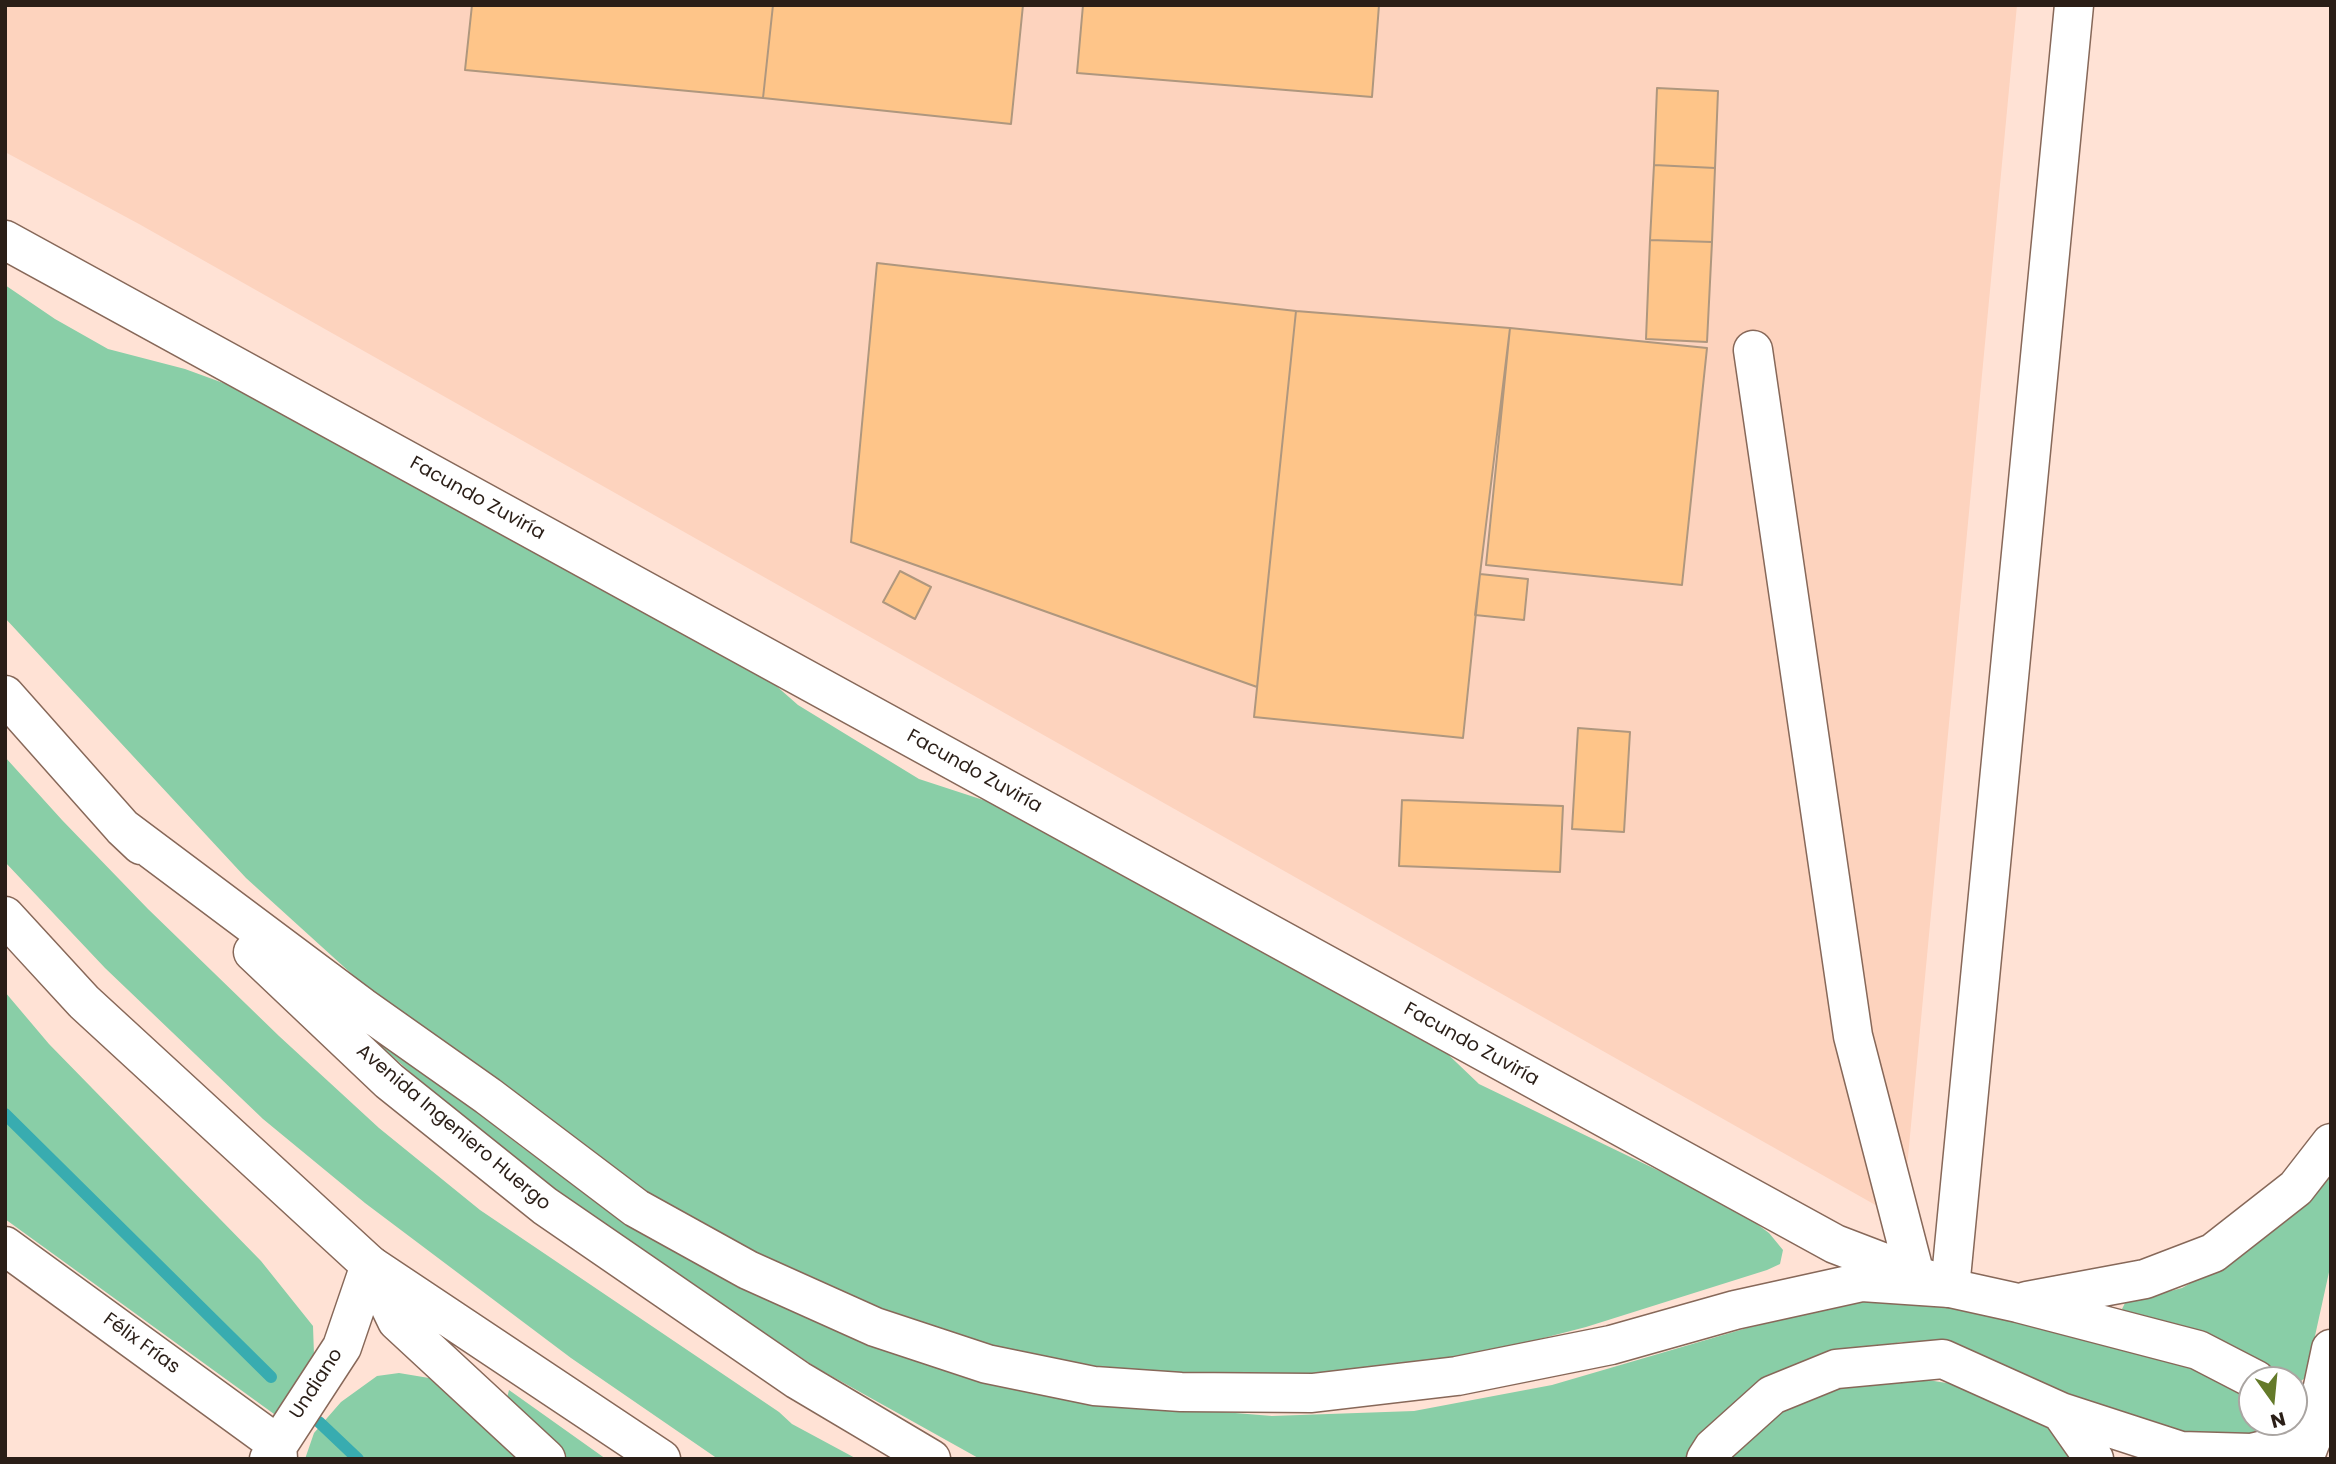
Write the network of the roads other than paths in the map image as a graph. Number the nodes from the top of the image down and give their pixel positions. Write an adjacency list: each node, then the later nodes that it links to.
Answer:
1 (2074, 5): 10 (main road)
2 (5, 240): 10 (main road, Facundo Zuviría)
3 (1753, 350): 10 (main road)
4 (5, 695): 5 (main road, Avenida Ingeniero Huergo)
5 (123, 828): 10 (main road); 19 (main road, Avenida Ingeniero Huergo)
6 (5, 916): 9 (main road)
7 (2331, 1143): 11 (main road)
8 (5, 1246): 16 (main road, Félix Frías)
9 (370, 1265): 16 (main road, Undiano); 17 (main road); 18 (main road)
10 (1932, 1281): 11 (main road)
11 (2018, 1303): 13 (main road)
12 (2331, 1349): 15 (main road)
13 (2238, 1369)
14 (2061, 1412): 15 (main road); 20 (main road); 21 (main road)
15 (2310, 1440)
16 (275, 1454)
17 (546, 1459)
18 (661, 1459)
19 (930, 1459)
20 (1706, 1459)
21 (2094, 1459)

